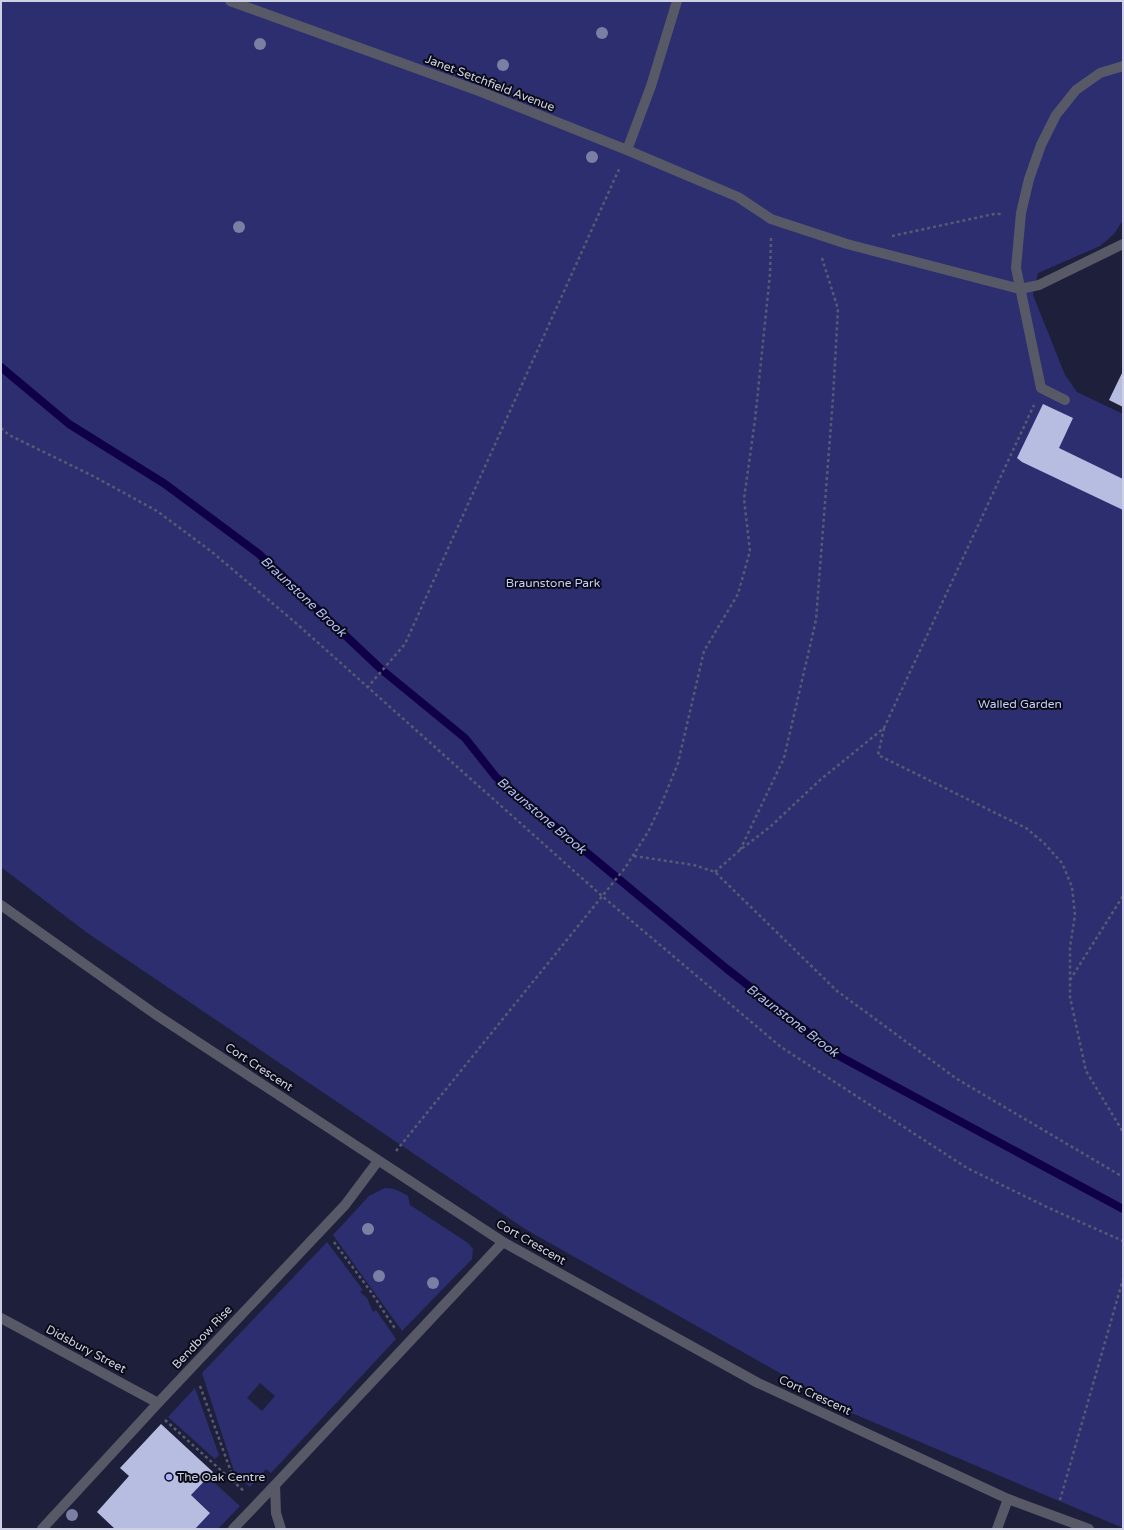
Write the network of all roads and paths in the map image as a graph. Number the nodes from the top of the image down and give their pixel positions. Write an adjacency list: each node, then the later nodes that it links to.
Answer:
1 (230, 1): 4 (street, Janet Setchfield Avenue)
2 (677, 1): 4 (street)
3 (1123, 66): 5 (street)
4 (627, 150): 6 (street, Janet Setchfield Avenue); 14 (path)
5 (1021, 213): 8 (path); 10 (street)
6 (771, 220): 7 (street, Janet Setchfield Avenue); 17 (path)
7 (814, 234): 10 (street, Janet Setchfield Avenue); 16 (path)
8 (886, 237)
9 (1123, 244): 10 (street)
10 (1020, 289): 11 (street)
11 (1042, 388): 12 (street); 15 (path)
12 (1065, 400)
13 (1, 428): 14 (path)
14 (367, 688): 19 (path)
15 (884, 728): 16 (path); 22 (path)
16 (740, 850): 18 (path)
17 (634, 856): 18 (path); 19 (path)
18 (715, 872): 25 (path)
19 (602, 896): 24 (path); 27 (path)
20 (1123, 896): 22 (path)
21 (1, 905): 24 (street, Cort Crescent)
22 (1070, 981): 23 (path)
23 (1123, 1132)
24 (378, 1160): 26 (street, Bendbow Rise); 28 (street, Cort Crescent)
25 (1123, 1176)
26 (324, 1228): 31 (path); 32 (street, Bendbow Rise)
27 (1123, 1241)
28 (503, 1242): 31 (street); 36 (street, Cort Crescent)
29 (1123, 1279): 38 (path)
30 (1, 1318): 33 (street, Didsbury Street)
31 (408, 1343): 35 (street)
32 (187, 1373): 33 (street, Bendbow Rise); 34 (path)
33 (156, 1406): 34 (path); 39 (street, Bendbow Rise)
34 (235, 1484): 37 (path)
35 (276, 1485): 37 (street); 41 (street)
36 (1008, 1499): 38 (street, Cort Crescent); 42 (street)
37 (258, 1503): 40 (street)
38 (1055, 1516): 43 (street, Cort Crescent)
39 (42, 1529)
40 (233, 1529)
41 (282, 1529)
42 (997, 1529)
43 (1089, 1529)

